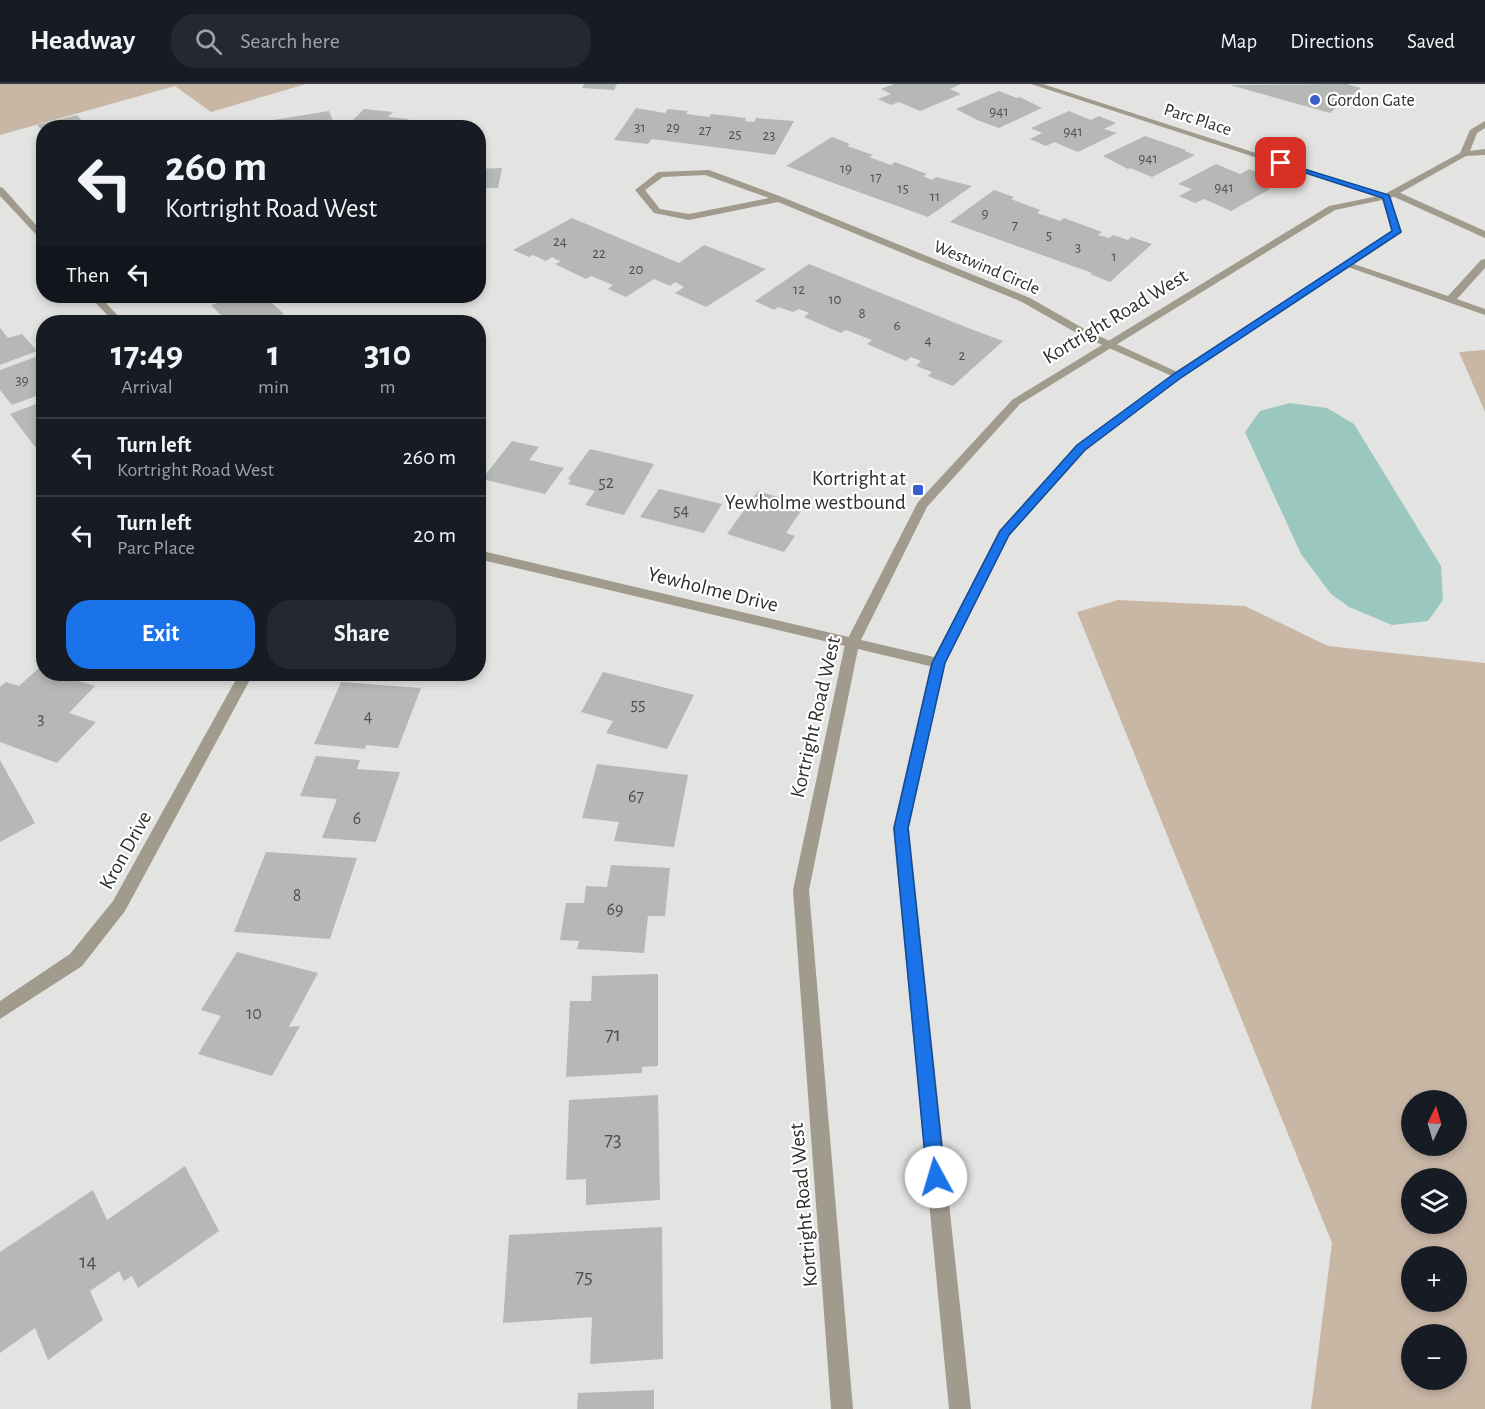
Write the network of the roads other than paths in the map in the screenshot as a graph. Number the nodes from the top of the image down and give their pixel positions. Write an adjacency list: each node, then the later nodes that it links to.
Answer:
1 (1035, 84): 6 (street, Parc Place)
2 (1485, 124): 4 (street)
3 (1485, 152): 4 (street, Kortright Road West)
4 (1464, 154): 6 (street, Kortright Road West)
5 (0, 190): 8 (street)
6 (1390, 195): 9 (street, Parc Place); 11 (street); 16 (street, Kortright Road West)
7 (779, 199): 7 (street, Westwind Circle); 16 (street, Westwind Circle)
8 (36, 231)
9 (1485, 235)
10 (1485, 262): 12 (street)
11 (1347, 265): 12 (street); 17 (street)
12 (1450, 300): 14 (street)
13 (101, 303): 15 (street)
14 (1485, 312)
15 (112, 315)
16 (1111, 346): 17 (street, Westwind Circle); 19 (street, Kortright Road West)
17 (1178, 375): 20 (street)
18 (486, 556): 19 (street, Yewholme Drive)
19 (852, 644): 20 (street, Yewholme Drive); 23 (street, Kortright Road West)
20 (938, 663): 24 (street)
21 (242, 681): 22 (street, Kron Drive)
22 (0, 1011)
23 (842, 1409)
24 (960, 1409)

